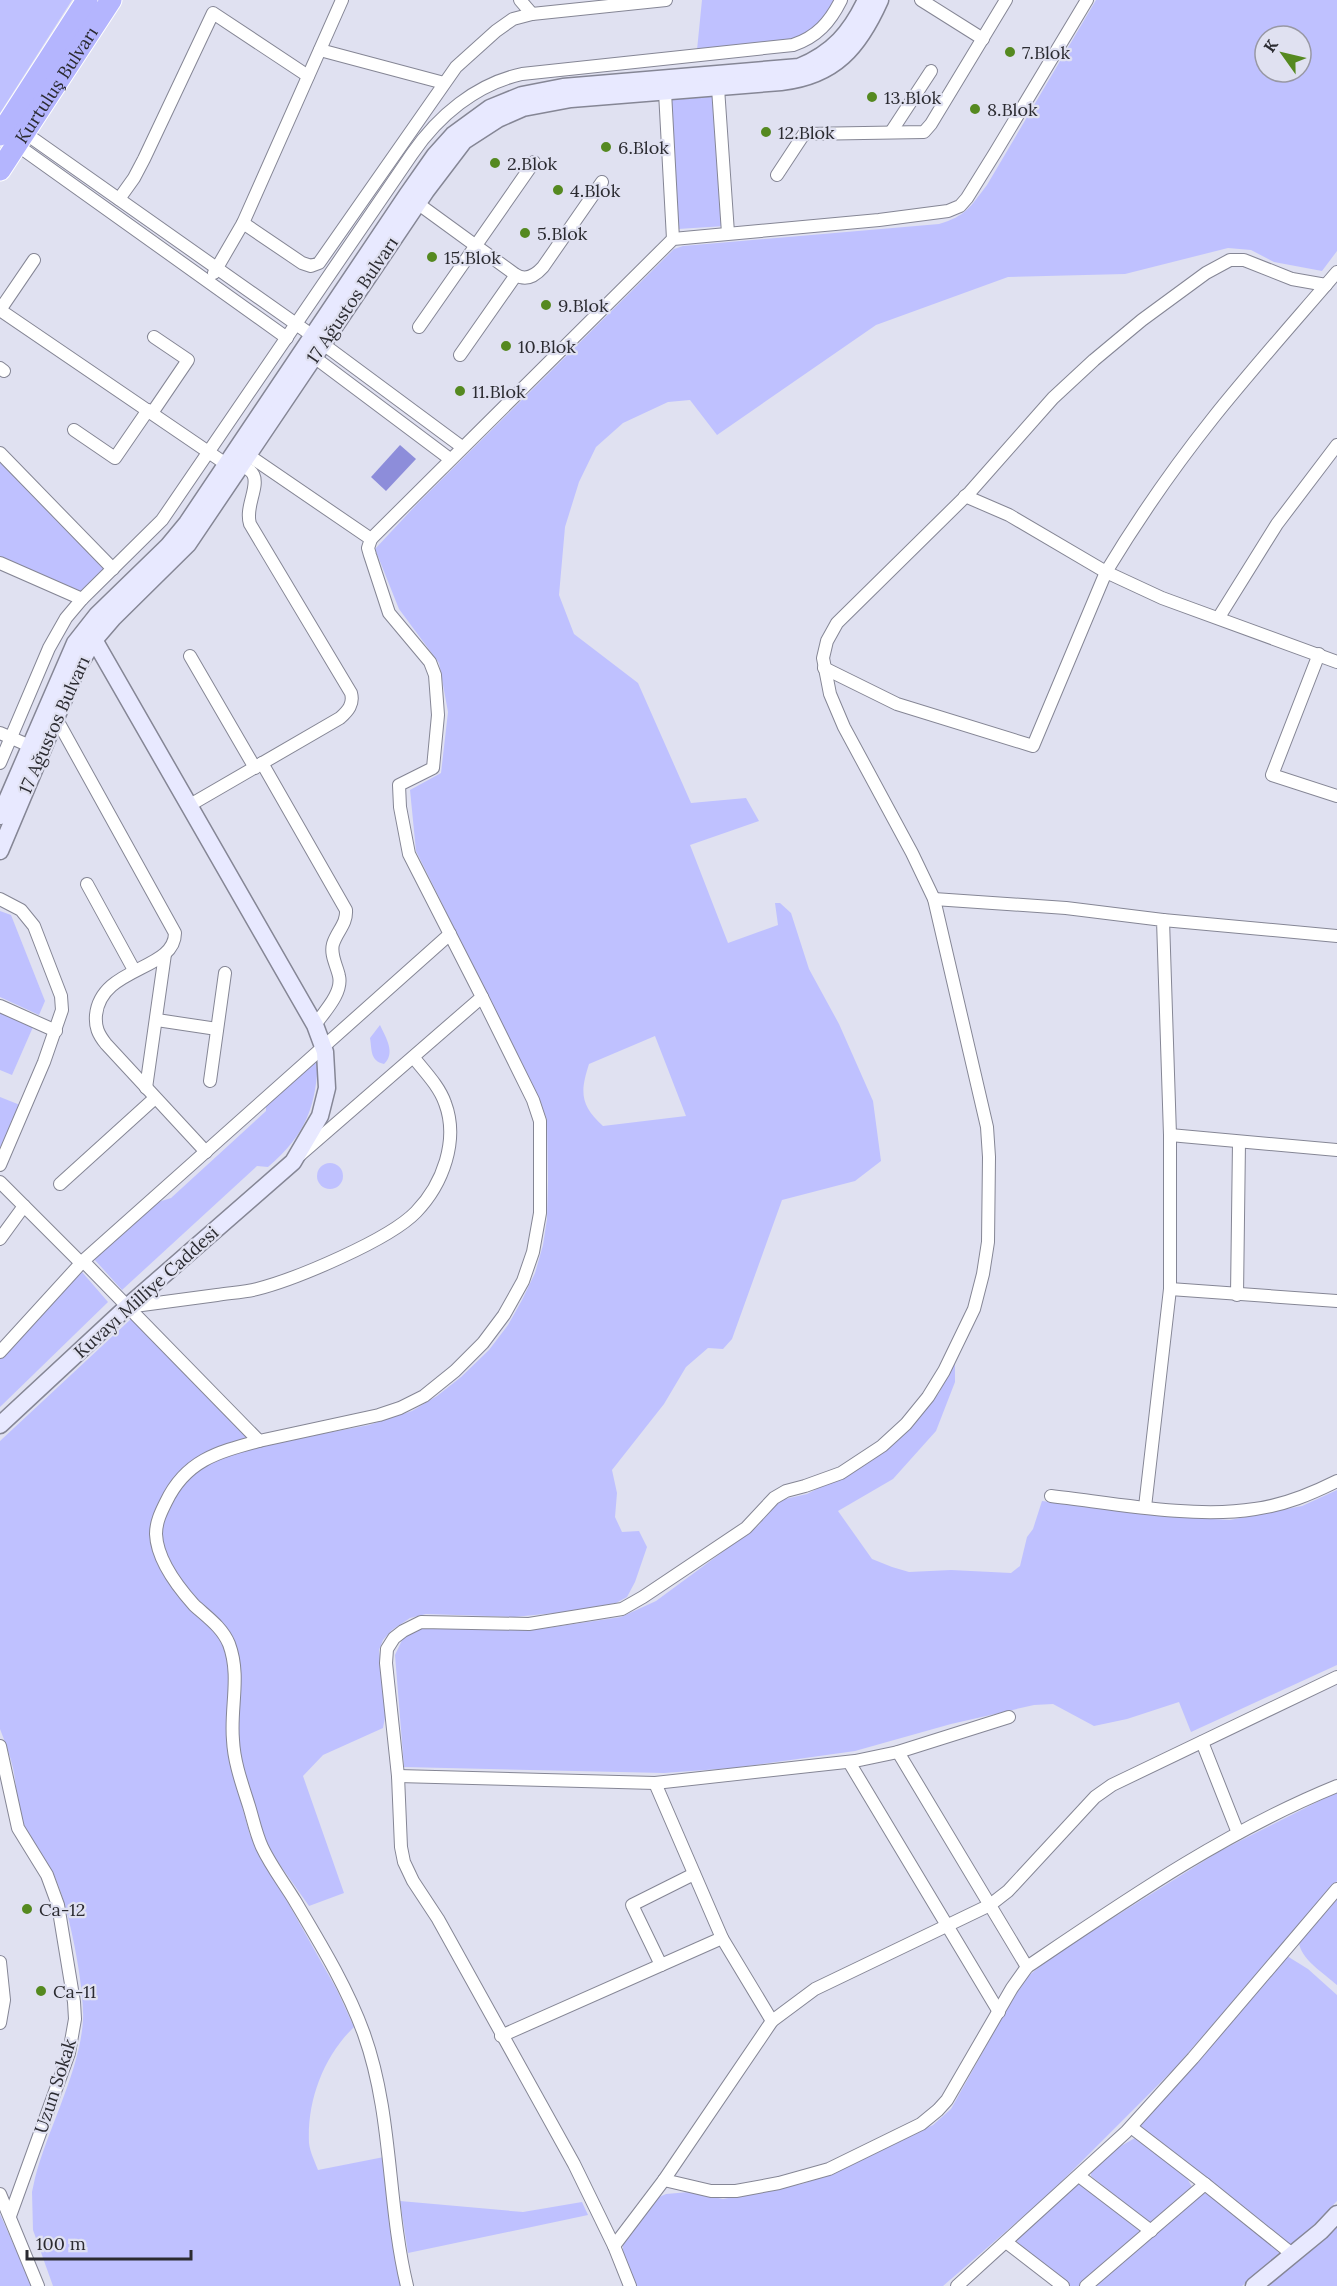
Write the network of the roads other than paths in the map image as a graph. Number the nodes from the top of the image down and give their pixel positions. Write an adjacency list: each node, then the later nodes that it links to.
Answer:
1 (87, 0): 22 (highway, Kurtuluş Bulvarı)
2 (111, 0): 22 (highway, Kurtuluş Bulvarı)
3 (342, 0): 15 (street)
4 (520, 0): 13 (street)
5 (666, 0): 12 (street)
6 (841, 0): 41 (street)
7 (866, 0): 27 (main road, 17 Ağustos Bulvarı)
8 (880, 0): 19 (main road, 17 Ağustos Bulvarı)
9 (921, 0): 14 (street)
10 (1006, 0): 14 (street)
11 (1087, 0): 31 (street)
12 (596, 3): 13 (street)
13 (532, 14): 18 (street)
14 (983, 39): 21 (street)
15 (320, 50): 17 (street); 18 (street)
16 (932, 70): 21 (street)
17 (308, 76): 28 (street); 30 (street)
18 (444, 82): 30 (street)
19 (718, 88): 20 (main road, 17 Ağustos Bulvarı); 31 (street)
20 (665, 92): 27 (main road, 17 Ağustos Bulvarı); 32 (street)
21 (891, 132): 25 (street)
22 (14, 138): 24 (highway, Kurtuluş Bulvarı); 28 (street); 29 (street)
23 (534, 162): 33 (street)
24 (0, 170)
25 (777, 175)
26 (602, 182): 37 (street)
27 (412, 199): 33 (street); 45 (main road, 17 Ağustos Bulvarı)
28 (124, 202): 29 (street); 35 (street)
29 (120, 219): 38 (street)
30 (243, 223): 35 (street)
31 (728, 232): 32 (street)
32 (673, 238): 50 (street)
33 (476, 246): 37 (street); 42 (street)
34 (34, 260): 40 (street)
35 (217, 268): 38 (street); 41 (street)
36 (1337, 272): 39 (street)
37 (516, 275): 46 (street)
38 (208, 282): 44 (street)
39 (1326, 285): 55 (street); 59 (street)
40 (0, 310): 47 (street)
41 (296, 324): 44 (street); 45 (street)
42 (419, 327)
43 (154, 337): 47 (street)
44 (287, 338): 52 (street)
45 (316, 345): 50 (street); 53 (street); 54 (main road, 17 Ağustos Bulvarı); 54 (main road, 17 Ağustos Bulvarı)
46 (460, 355)
47 (150, 411): 48 (street); 52 (street)
48 (74, 430)
49 (1337, 445): 61 (street)
50 (462, 447): 53 (street)
51 (0, 453): 58 (street)
52 (209, 453): 54 (street); 58 (street)
53 (450, 459): 56 (street)
54 (238, 461): 56 (street); 62 (main road, 17 Ağustos Bulvarı); 71 (street)
55 (965, 496): 59 (street); 66 (street)
56 (371, 539): 80 (street)
57 (0, 563): 60 (street)
58 (113, 569): 60 (street)
59 (1106, 572): 61 (street); 66 (street)
60 (82, 599): 68 (street)
61 (1219, 617): 63 (street)
62 (91, 633): 67 (main road, 17 Ağustos Bulvarı); 69 (main road, 17 Ağustos Bulvarı); 73 (main road, Kuvayı Milliye Caddesi)
63 (1319, 654): 65 (street); 72 (street)
64 (190, 656): 71 (street)
65 (1337, 662)
66 (824, 668): 78 (street)
67 (56, 718): 75 (main road, 17 Ağustos Bulvarı); 82 (street)
68 (5, 736): 69 (street); 70 (street)
69 (30, 746): 74 (main road, 17 Ağustos Bulvarı)
70 (0, 763)
71 (259, 765): 73 (street); 88 (street)
72 (1337, 796)
73 (190, 805): 88 (main road, Kuvayı Milliye Caddesi)
74 (0, 816)
75 (0, 851)
76 (87, 884): 83 (street)
77 (0, 899): 90 (street)
78 (934, 899): 79 (street); 122 (street)
79 (1163, 920): 81 (street); 95 (street)
80 (450, 934): 85 (street); 91 (street)
81 (1337, 936)
82 (165, 954): 83 (street); 87 (street)
83 (134, 970): 94 (street)
84 (225, 973): 89 (street)
85 (482, 997): 92 (street); 112 (street)
86 (0, 1006): 90 (street)
87 (157, 1020): 89 (street); 94 (street)
88 (315, 1025): 91 (main road, Kuvayı Milliye Caddesi)
89 (217, 1029): 93 (street)
90 (56, 1030): 100 (street)
91 (323, 1045): 98 (street); 99 (main road, Kuvayı Milliye Caddesi)
92 (414, 1058): 99 (street); 109 (street)
93 (210, 1082)
94 (151, 1093): 98 (street); 102 (street)
95 (1170, 1135): 96 (street); 106 (street)
96 (1239, 1142): 97 (street); 107 (street)
97 (1337, 1150)
98 (206, 1152): 105 (street)
99 (293, 1162): 109 (main road, Kuvayı Milliye Caddesi)
100 (0, 1165)
101 (0, 1182): 103 (street)
102 (60, 1184)
103 (24, 1206): 104 (street); 105 (street)
104 (0, 1239)
105 (82, 1262): 109 (street); 110 (street)
106 (1170, 1289): 107 (street); 115 (street)
107 (1237, 1295): 108 (street)
108 (1337, 1301)
109 (127, 1307): 111 (main road, Kuvayı Milliye Caddesi); 112 (street)
110 (0, 1352)
111 (0, 1425)
112 (259, 1441): 150 (street)
113 (1337, 1481): 115 (street)
114 (1051, 1496): 115 (street)
115 (1145, 1507)
116 (1337, 1677): 118 (street)
117 (1009, 1718): 120 (street)
118 (1202, 1742): 125 (street); 128 (street)
119 (0, 1746): 144 (street, Uzun Sokak)
120 (898, 1752): 121 (street); 128 (street)
121 (849, 1762): 123 (street); 129 (street)
122 (398, 1776): 123 (street); 137 (street)
123 (655, 1783): 126 (street)
124 (1337, 1786): 125 (street)
125 (1238, 1833): 133 (street)
126 (694, 1874): 130 (street); 132 (street)
127 (1337, 1889): 138 (street)
128 (990, 1905): 129 (street); 133 (street)
129 (948, 1926): 134 (street); 135 (street)
130 (722, 1938): 132 (street); 135 (street)
131 (0, 1962): 136 (street)
132 (661, 1965): 137 (street)
133 (1027, 1967): 134 (street)
134 (999, 2012): 140 (street)
135 (772, 2021): 140 (street)
136 (0, 2023)
137 (501, 2036): 147 (street)
138 (1131, 2127): 139 (street); 141 (street)
139 (1079, 2176): 145 (street); 146 (street)
140 (664, 2180): 147 (street)
141 (1205, 2184): 145 (street); 148 (street)
142 (0, 2194): 144 (street)
143 (1337, 2214): 148 (main road)
144 (10, 2216): 149 (street)
145 (1151, 2231): 154 (street)
146 (1006, 2242): 152 (street); 153 (street)
147 (614, 2246): 151 (street)
148 (1292, 2254): 155 (main road)
149 (38, 2286)
150 (407, 2286)
151 (630, 2286)
152 (957, 2286)
153 (1063, 2286)
154 (1086, 2286)
155 (1254, 2286)

